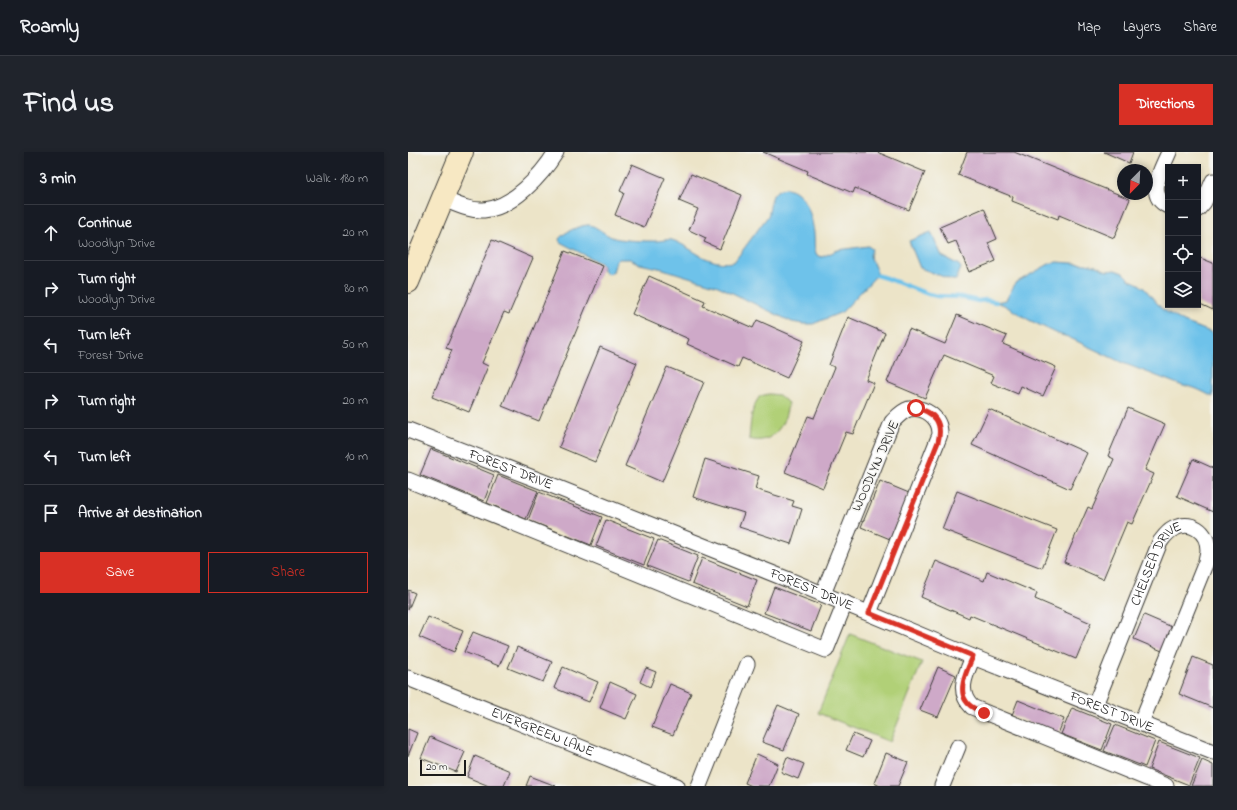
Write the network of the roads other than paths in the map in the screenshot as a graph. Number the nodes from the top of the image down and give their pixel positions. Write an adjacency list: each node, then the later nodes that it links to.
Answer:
1 (462, 152): 5 (street)
2 (556, 152): 5 (street)
3 (1169, 152): 6 (street)
4 (1213, 181): 7 (street)
5 (442, 199): 8 (street)
6 (1165, 204)
7 (1201, 206)
8 (408, 282)
9 (410, 435): 11 (street, FOREST DRIVE)
10 (408, 480): 12 (street)
11 (823, 594): 12 (street, FOREST DRIVE); 13 (street, WOODLYN DRIVE)
12 (845, 603): 13 (street, FOREST DRIVE)
13 (869, 613): 14 (street, FOREST DRIVE)
14 (973, 656): 17 (street, FOREST DRIVE); 24 (street)
15 (747, 664): 22 (street)
16 (408, 678): 21 (street, EVERGREEN LANE)
17 (1094, 705): 18 (street, FOREST DRIVE); 18 (street, CHELSEA DRIVE)
18 (1141, 723): 20 (street, FOREST DRIVE)
19 (958, 747): 23 (street)
20 (1213, 752)
21 (677, 786)
22 (698, 786)
23 (942, 786)
24 (1166, 786)

